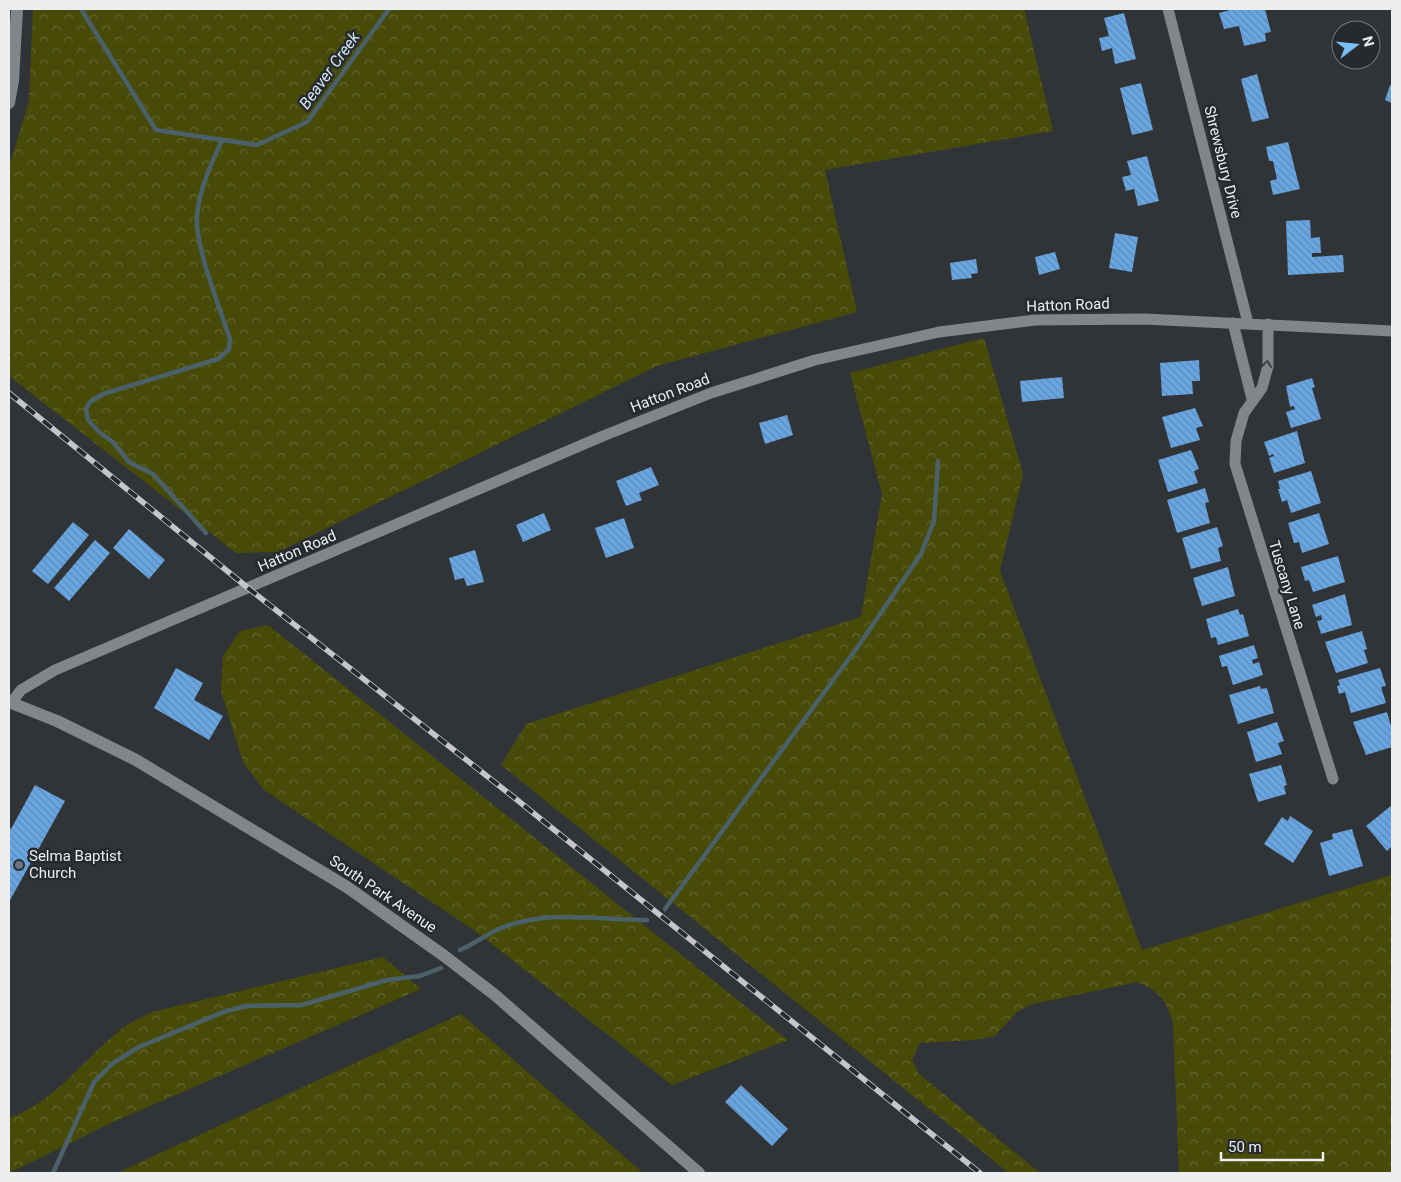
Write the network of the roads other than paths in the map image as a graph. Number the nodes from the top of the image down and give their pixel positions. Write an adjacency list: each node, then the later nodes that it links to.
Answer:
1 (17, 9): 3 (street)
2 (1168, 9): 5 (street, Shrewsbury Drive)
3 (9, 103)
4 (1233, 322): 5 (street, Hatton Road); 8 (street); 9 (street, Hatton Road)
5 (1248, 323): 6 (street, Hatton Road)
6 (1268, 324): 7 (street, Hatton Road); 8 (street, Tuscany Lane, one-way to 6)
7 (1392, 331)
8 (1252, 400): 10 (street, Tuscany Lane)
9 (10, 702): 11 (street, South Park Avenue)
10 (1333, 779)
11 (699, 1173)

